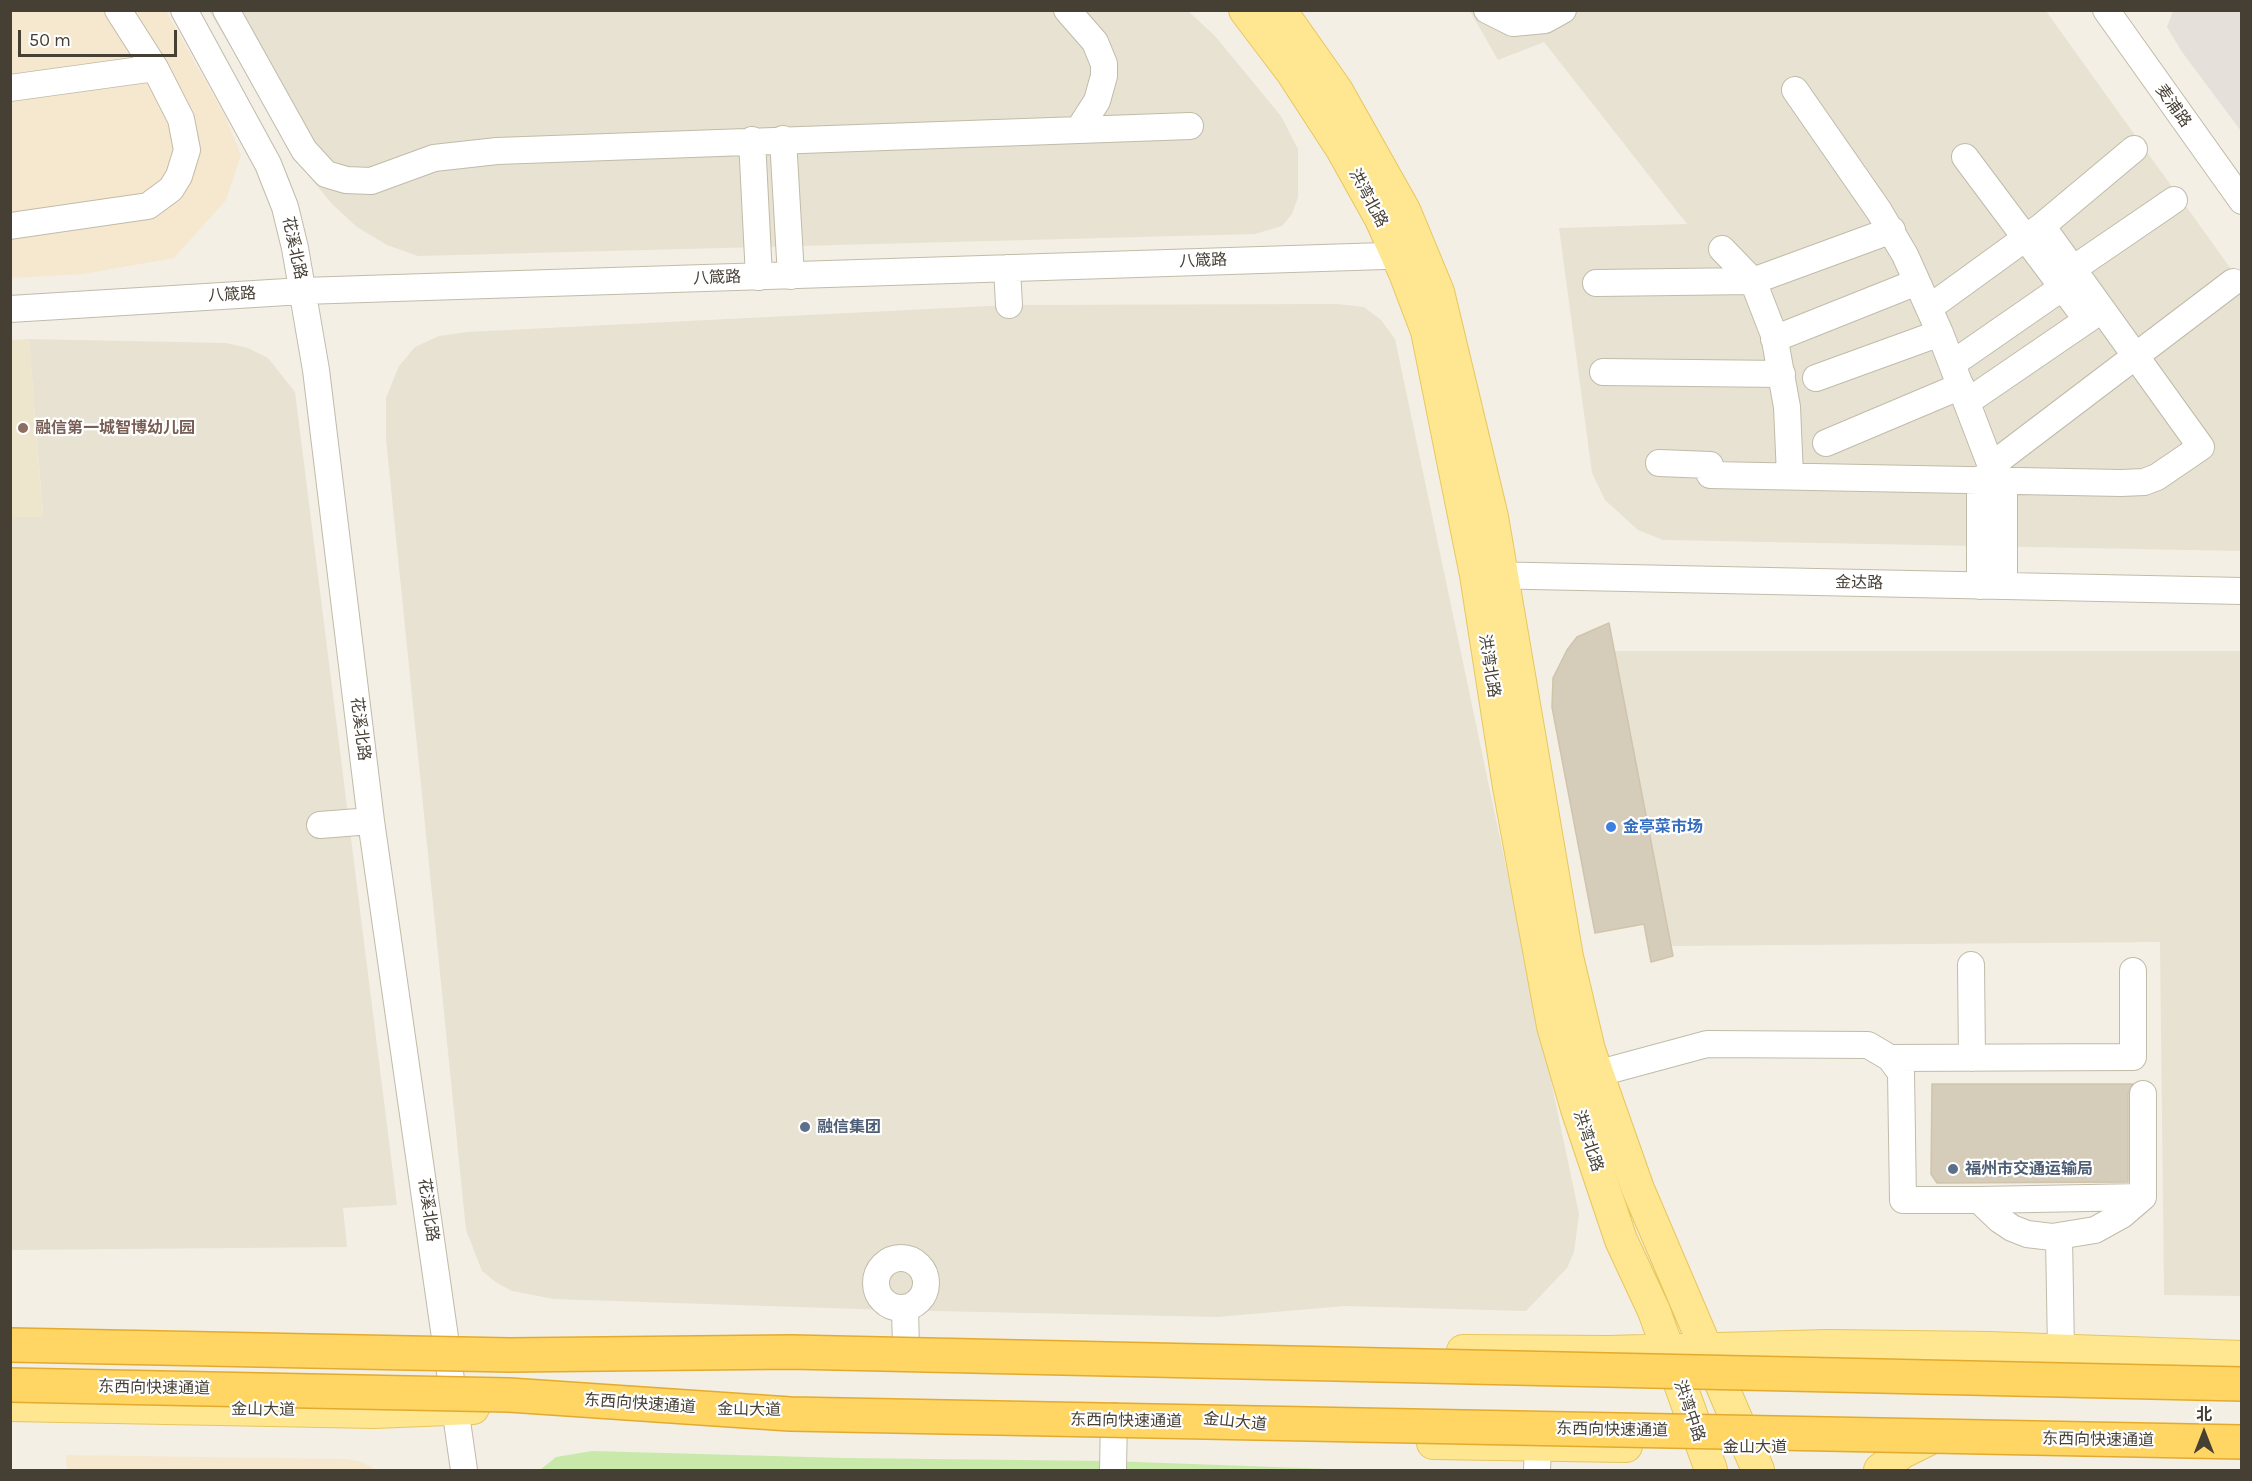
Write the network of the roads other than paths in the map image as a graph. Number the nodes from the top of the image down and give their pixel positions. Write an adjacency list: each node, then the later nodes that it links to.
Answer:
1 (118, 10): 10 (street)
2 (184, 10): 34 (street, 花溪北路)
3 (226, 10): 16 (street)
4 (1067, 10): 14 (street)
5 (1245, 10): 25 (main road, 洪湾北路)
6 (1280, 10): 25 (main road, 洪湾北路)
7 (1487, 10): 8 (street)
8 (1563, 10)
9 (2115, 14): 20 (street, 麦浦路)
10 (155, 68): 11 (street); 21 (street)
11 (10, 88)
12 (1794, 90): 22 (street)
13 (1190, 126): 14 (street)
14 (1079, 129): 15 (street)
15 (783, 139): 16 (street); 27 (street)
16 (752, 140): 28 (street)
17 (2134, 149): 23 (street)
18 (1965, 157): 23 (street)
19 (2174, 200): 29 (street)
20 (2241, 201)
21 (10, 226)
22 (1892, 231): 30 (street); 31 (street)
23 (2034, 232): 29 (street); 36 (street)
24 (1722, 249): 30 (street)
25 (1411, 255): 26 (street, 八箴路); 50 (main road, 洪湾北路)
26 (1007, 268): 27 (street, 八箴路); 35 (street)
27 (791, 276): 28 (street, 八箴路)
28 (759, 277): 34 (street, 八箴路)
29 (2068, 278): 38 (street); 45 (street)
30 (1753, 281): 33 (street); 40 (street)
31 (1917, 282): 36 (street); 40 (street)
32 (2233, 282): 41 (street)
33 (1596, 283)
34 (303, 291): 37 (street, 八箴路); 53 (street, 花溪北路)
35 (1009, 305)
36 (1929, 308): 39 (street)
37 (10, 309)
38 (2095, 314): 41 (street); 45 (street)
39 (1940, 333): 44 (street); 45 (street)
40 (1774, 339): 43 (street)
41 (2136, 356): 49 (street); 49 (street)
42 (1603, 372): 43 (street)
43 (1782, 374): 48 (street)
44 (1816, 378)
45 (1960, 384): 46 (street); 49 (street)
46 (1826, 444)
47 (1659, 463): 48 (street)
48 (1790, 476): 49 (street)
49 (1993, 476): 51 (street)
50 (1489, 575): 51 (street, 金达路); 59 (main road, 洪湾北路)
51 (1992, 586): 52 (street, 金达路)
52 (2241, 591)
53 (372, 821): 54 (street); 66 (street, 花溪北路)
54 (320, 825)
55 (1971, 964): 58 (street)
56 (2133, 970): 58 (street)
57 (1890, 1058): 58 (street); 59 (street); 62 (street)
58 (1972, 1058)
59 (1583, 1078): 69 (main road, 洪湾北路); 70 (main road, 洪湾北路)
60 (2143, 1094): 61 (street)
61 (2143, 1197): 62 (street); 63 (street)
62 (1979, 1200): 63 (street)
63 (2059, 1237): 71 (street)
64 (905, 1308): 68 (street)
65 (10, 1333): 66 (main road)
66 (447, 1342): 68 (main road); 76 (street, 花溪北路)
67 (10, 1345): 73 (highway, bridge)
68 (906, 1349): 70 (main road)
69 (1707, 1349): 70 (main road); 71 (main road); 82 (main road, 洪湾北路)
70 (1668, 1350): 81 (main road, 洪湾中路)
71 (2061, 1350): 72 (main road)
72 (2241, 1357)
73 (2241, 1384)
74 (10, 1385): 79 (highway, 东西向快速通道, bridge)
75 (10, 1406): 76 (main road, 金山大道)
76 (456, 1409): 77 (main road, 金山大道); 83 (street, 花溪北路)
77 (1114, 1416): 80 (main road, 金山大道); 84 (street)
78 (1931, 1438): 79 (main road, 金山大道); 82 (main road, 金山大道); 85 (main road)
79 (2241, 1443)
80 (1537, 1458): 81 (main road, 金山大道)
81 (1706, 1459): 82 (main road, 金山大道)
82 (1753, 1459)
83 (464, 1470)
84 (1113, 1470)
85 (1880, 1470)

